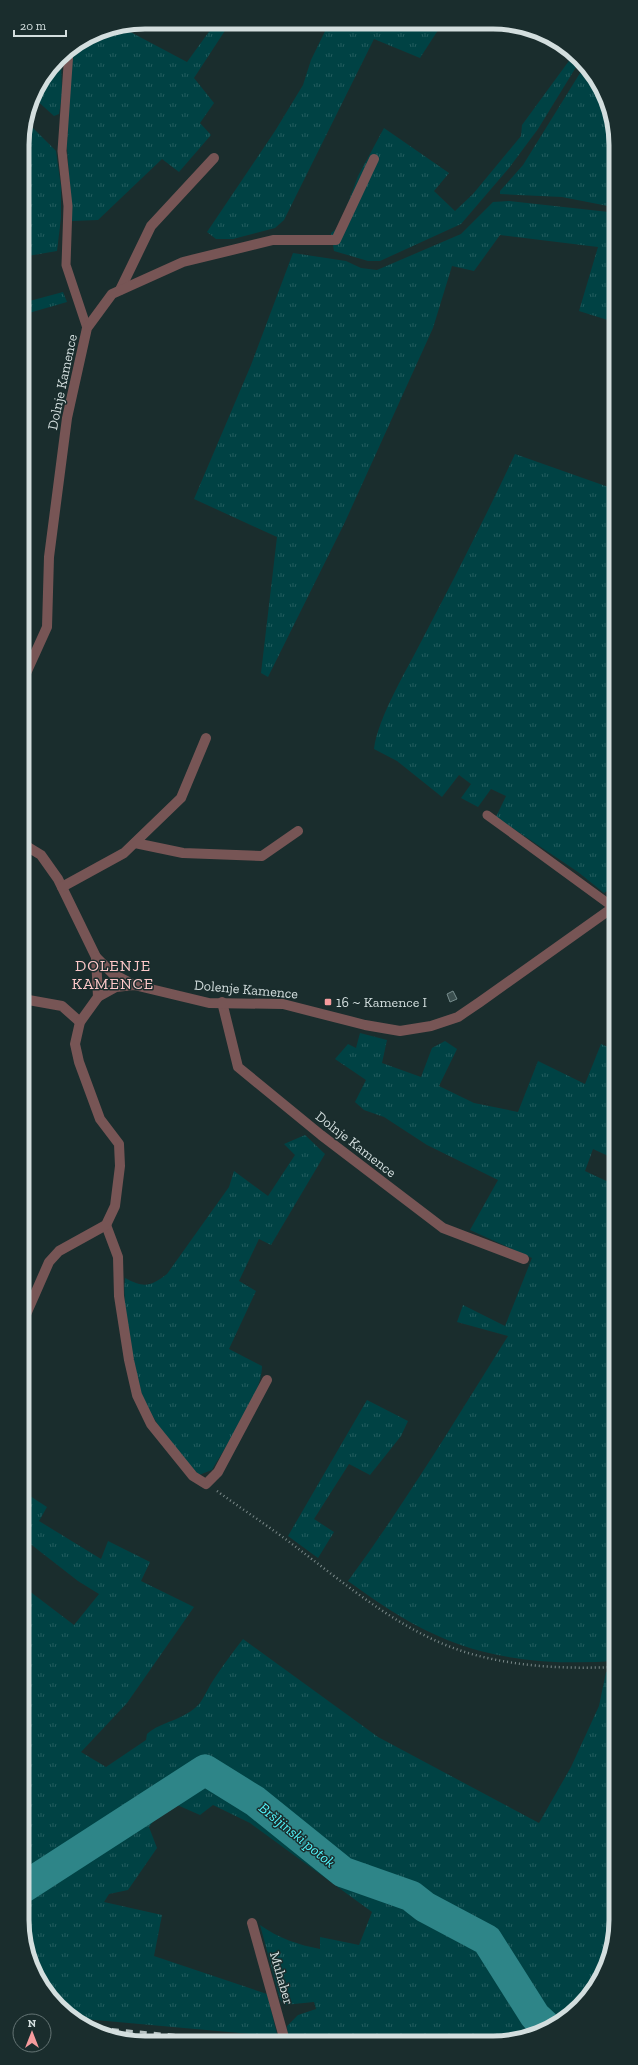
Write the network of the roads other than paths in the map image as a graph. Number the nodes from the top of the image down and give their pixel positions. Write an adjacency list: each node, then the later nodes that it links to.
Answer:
1 (68, 58): 5 (lane)
2 (214, 158): 4 (street)
3 (374, 159): 4 (street, Dolnje Kamence)
4 (120, 290): 5 (street, Dolnje Kamence)
5 (87, 328): 6 (street, Dolnje Kamence)
6 (29, 667)
7 (206, 738): 10 (street)
8 (488, 815): 13 (lane)
9 (298, 831): 10 (street)
10 (134, 843): 12 (street)
11 (29, 846): 12 (street)
12 (62, 887): 15 (street)
13 (609, 903)
14 (609, 911): 19 (street, Dolenje Kamence)
15 (96, 957): 16 (street); 17 (street)
16 (134, 985): 17 (street, Dolenje Kamence); 19 (street, Dolenje Kamence)
17 (98, 998): 20 (street, Dolenje Kamence)
18 (29, 1000): 20 (street)
19 (222, 1002): 22 (street, Dolnje Kamence)
20 (80, 1022): 21 (street, Dolenje Kamence)
21 (106, 1226): 23 (street); 24 (street)
22 (524, 1259)
23 (29, 1307)
24 (267, 1380)
25 (252, 1923): 26 (street, Muhaber)
26 (284, 2036)

